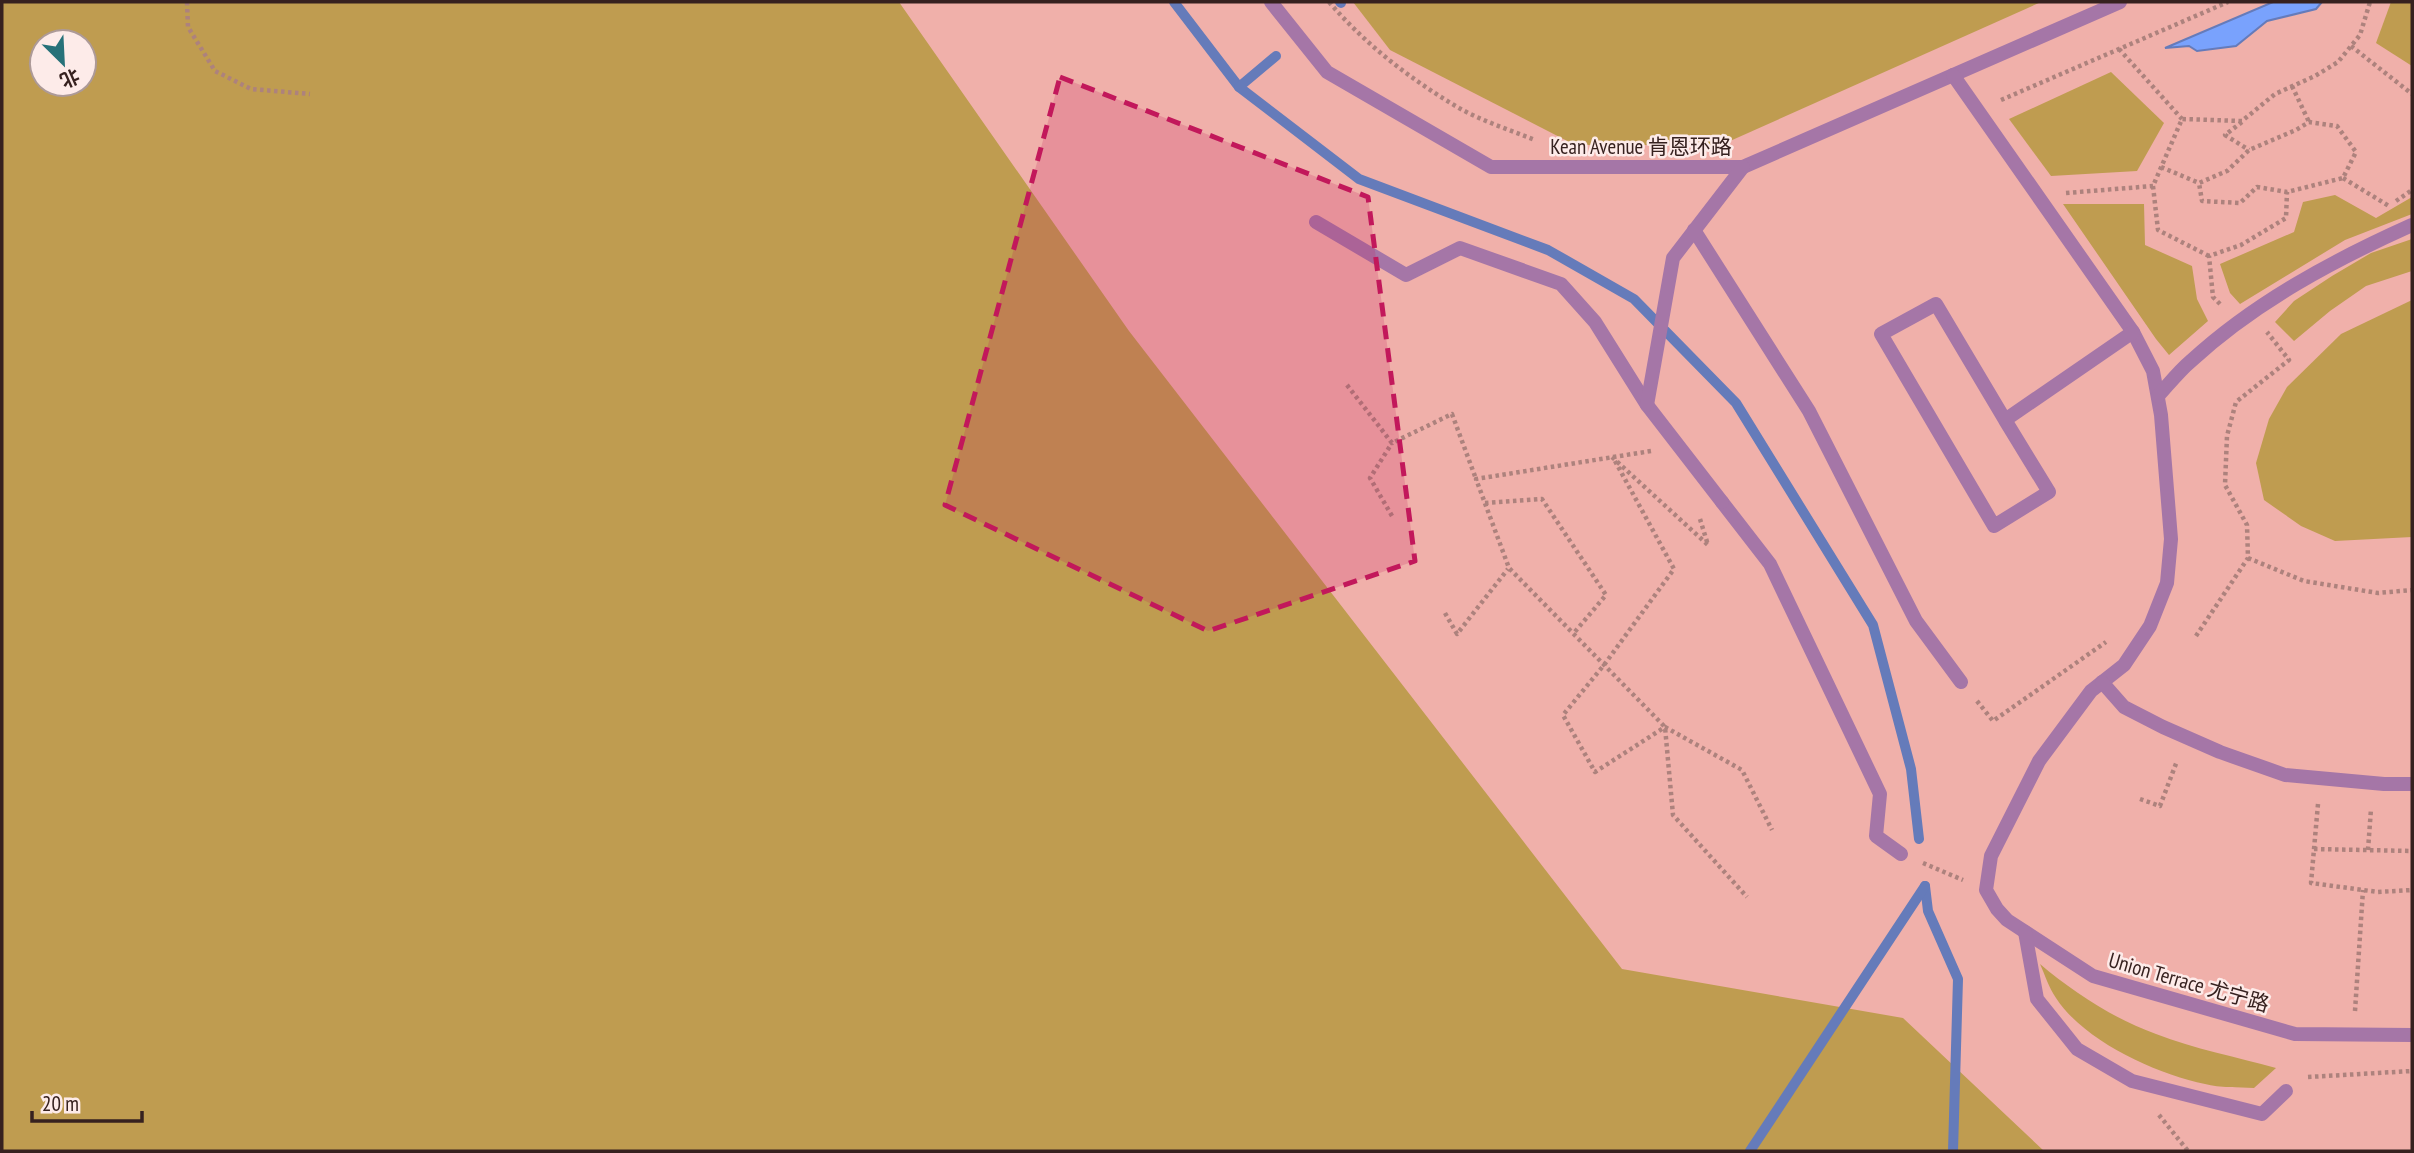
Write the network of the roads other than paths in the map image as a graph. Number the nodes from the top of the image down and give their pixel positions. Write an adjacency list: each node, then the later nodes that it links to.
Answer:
1 (1271, 2): 4 (street, Kean Avenue 肯恩环路)
2 (2120, 2): 3 (street, Kean Avenue 肯恩环路)
3 (1953, 75): 4 (street, Kean Avenue 肯恩环路); 8 (street)
4 (1743, 167): 7 (street)
5 (1316, 222): 10 (street)
6 (2412, 225): 9 (street)
7 (1694, 230): 10 (street); 12 (street)
8 (2133, 332): 9 (street); 11 (street)
9 (2158, 396): 13 (street)
10 (1647, 404): 15 (street)
11 (2005, 420): 11 (street)
12 (1961, 682)
13 (2102, 682): 14 (street); 16 (street, Union Terrace 尤宁路)
14 (2412, 784)
15 (1901, 854)
16 (2025, 932): 17 (street, Union Terrace 尤宁路); 18 (street)
17 (2412, 1035)
18 (2286, 1091)

